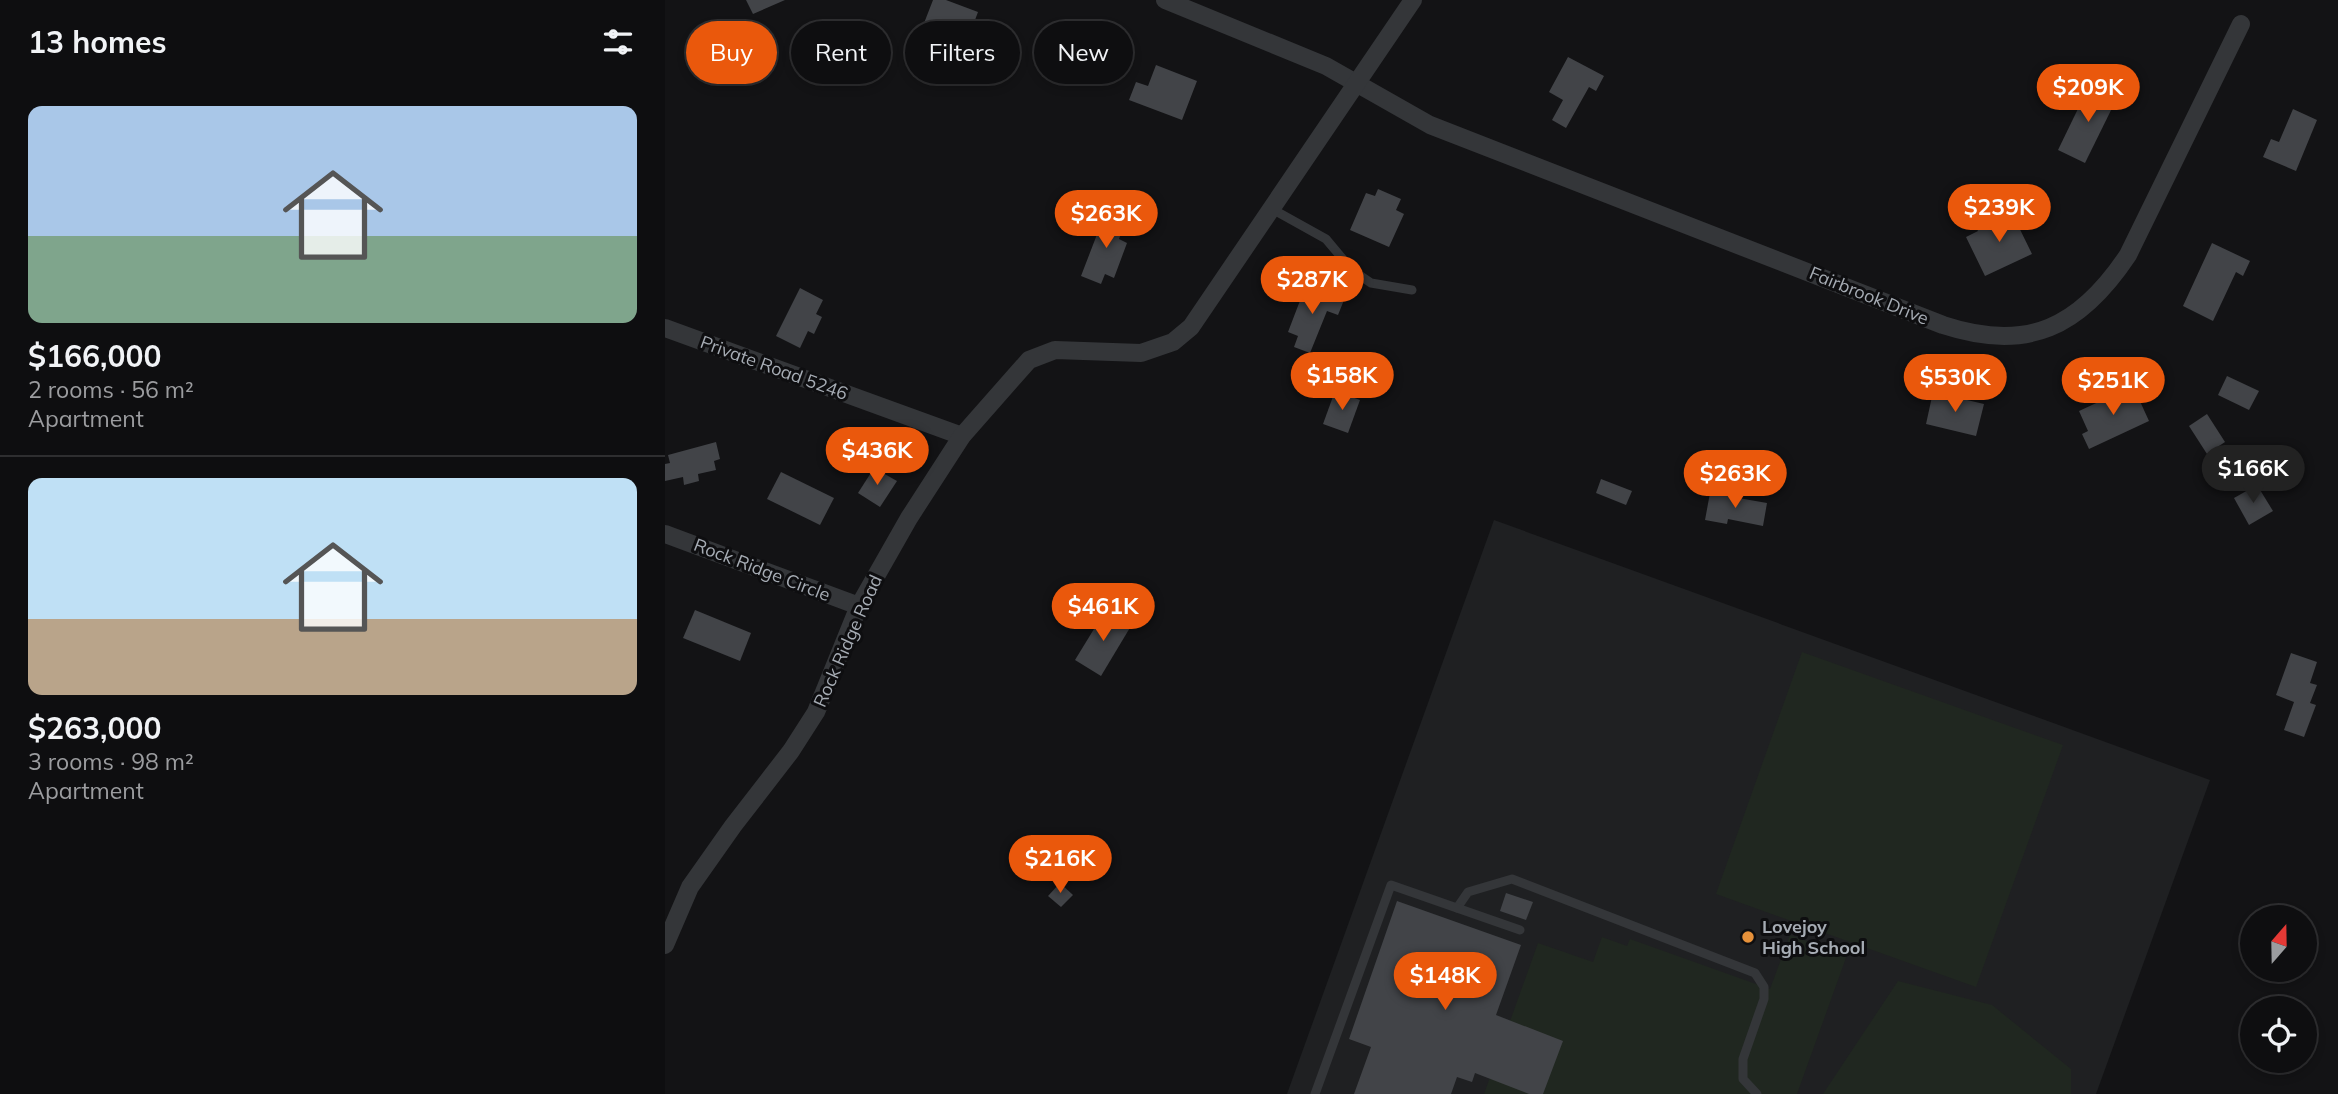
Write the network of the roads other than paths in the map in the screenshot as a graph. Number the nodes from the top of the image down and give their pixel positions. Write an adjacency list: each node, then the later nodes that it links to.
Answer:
1 (1165, 0): 4 (street, Fairbrook Drive)
2 (1413, 0): 4 (street, Rock Ridge Road)
3 (2241, 24): 4 (street, Fairbrook Drive)
4 (1357, 83): 5 (street, Rock Ridge Road)
5 (1272, 209): 6 (lane); 8 (street, Rock Ridge Road)
6 (1412, 290)
7 (665, 328): 8 (street, Private Road 5246)
8 (962, 436): 10 (street, Rock Ridge Road)
9 (665, 534): 10 (street, Rock Ridge Circle)
10 (859, 606): 13 (street, Rock Ridge Road)
11 (1457, 908): 12 (lane); 14 (lane); 15 (lane)
12 (1520, 930)
13 (665, 945)
14 (1315, 1094)
15 (1757, 1094)

